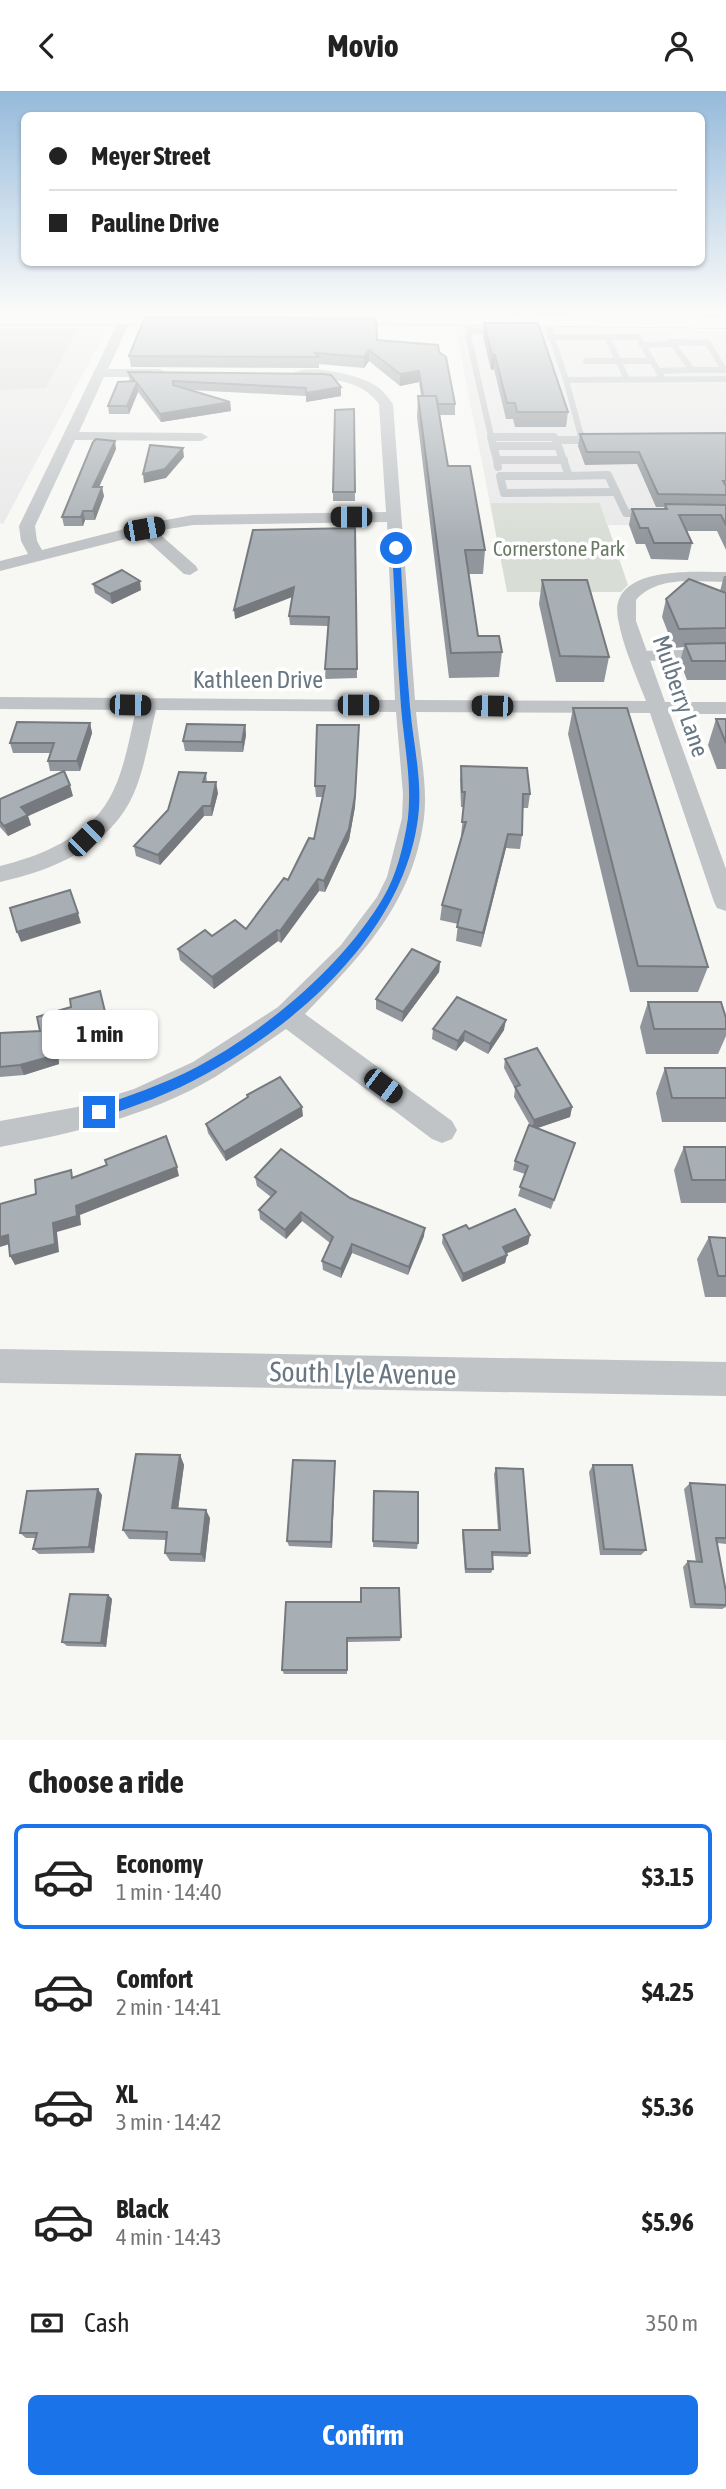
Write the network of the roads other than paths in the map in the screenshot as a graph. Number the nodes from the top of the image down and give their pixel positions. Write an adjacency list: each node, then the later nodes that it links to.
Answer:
1 (93, 387): 5 (street)
2 (369, 387): 18 (street)
3 (480, 387): 7 (lane)
4 (568, 387): 9 (lane)
5 (69, 436): 6 (street); 20 (street)
6 (201, 437)
7 (491, 437): 10 (lane); 11 (lane)
8 (608, 439): 9 (lane)
9 (582, 440): 10 (lane)
10 (557, 443): 11 (lane); 13 (lane)
11 (493, 446): 12 (lane)
12 (497, 460): 13 (lane); 15 (lane)
13 (564, 460): 14 (lane)
14 (569, 475): 15 (lane); 16 (lane)
15 (500, 476): 16 (lane)
16 (616, 492): 17 (lane)
17 (663, 514)
18 (394, 517): 19 (street); 28 (street)
19 (144, 529): 20 (street); 22 (street)
20 (38, 557): 21 (street)
21 (0, 566)
22 (190, 570)
23 (726, 577): 25 (street, Mulberry Lane)
24 (726, 654): 25 (lane)
25 (639, 656): 29 (street, Mulberry Lane)
26 (0, 703): 27 (street, Kathleen Drive)
27 (147, 705): 28 (street, Kathleen Drive); 31 (street)
28 (405, 705): 29 (street, Kathleen Drive); 33 (street)
29 (658, 708): 30 (street, Kathleen Drive); 32 (street, Mulberry Lane)
30 (726, 708)
31 (0, 874)
32 (725, 897)
33 (286, 1015): 34 (street); 35 (street)
34 (442, 1130)
35 (0, 1134)
36 (0, 1367): 37 (street, South Lyle Avenue)
37 (726, 1379)

